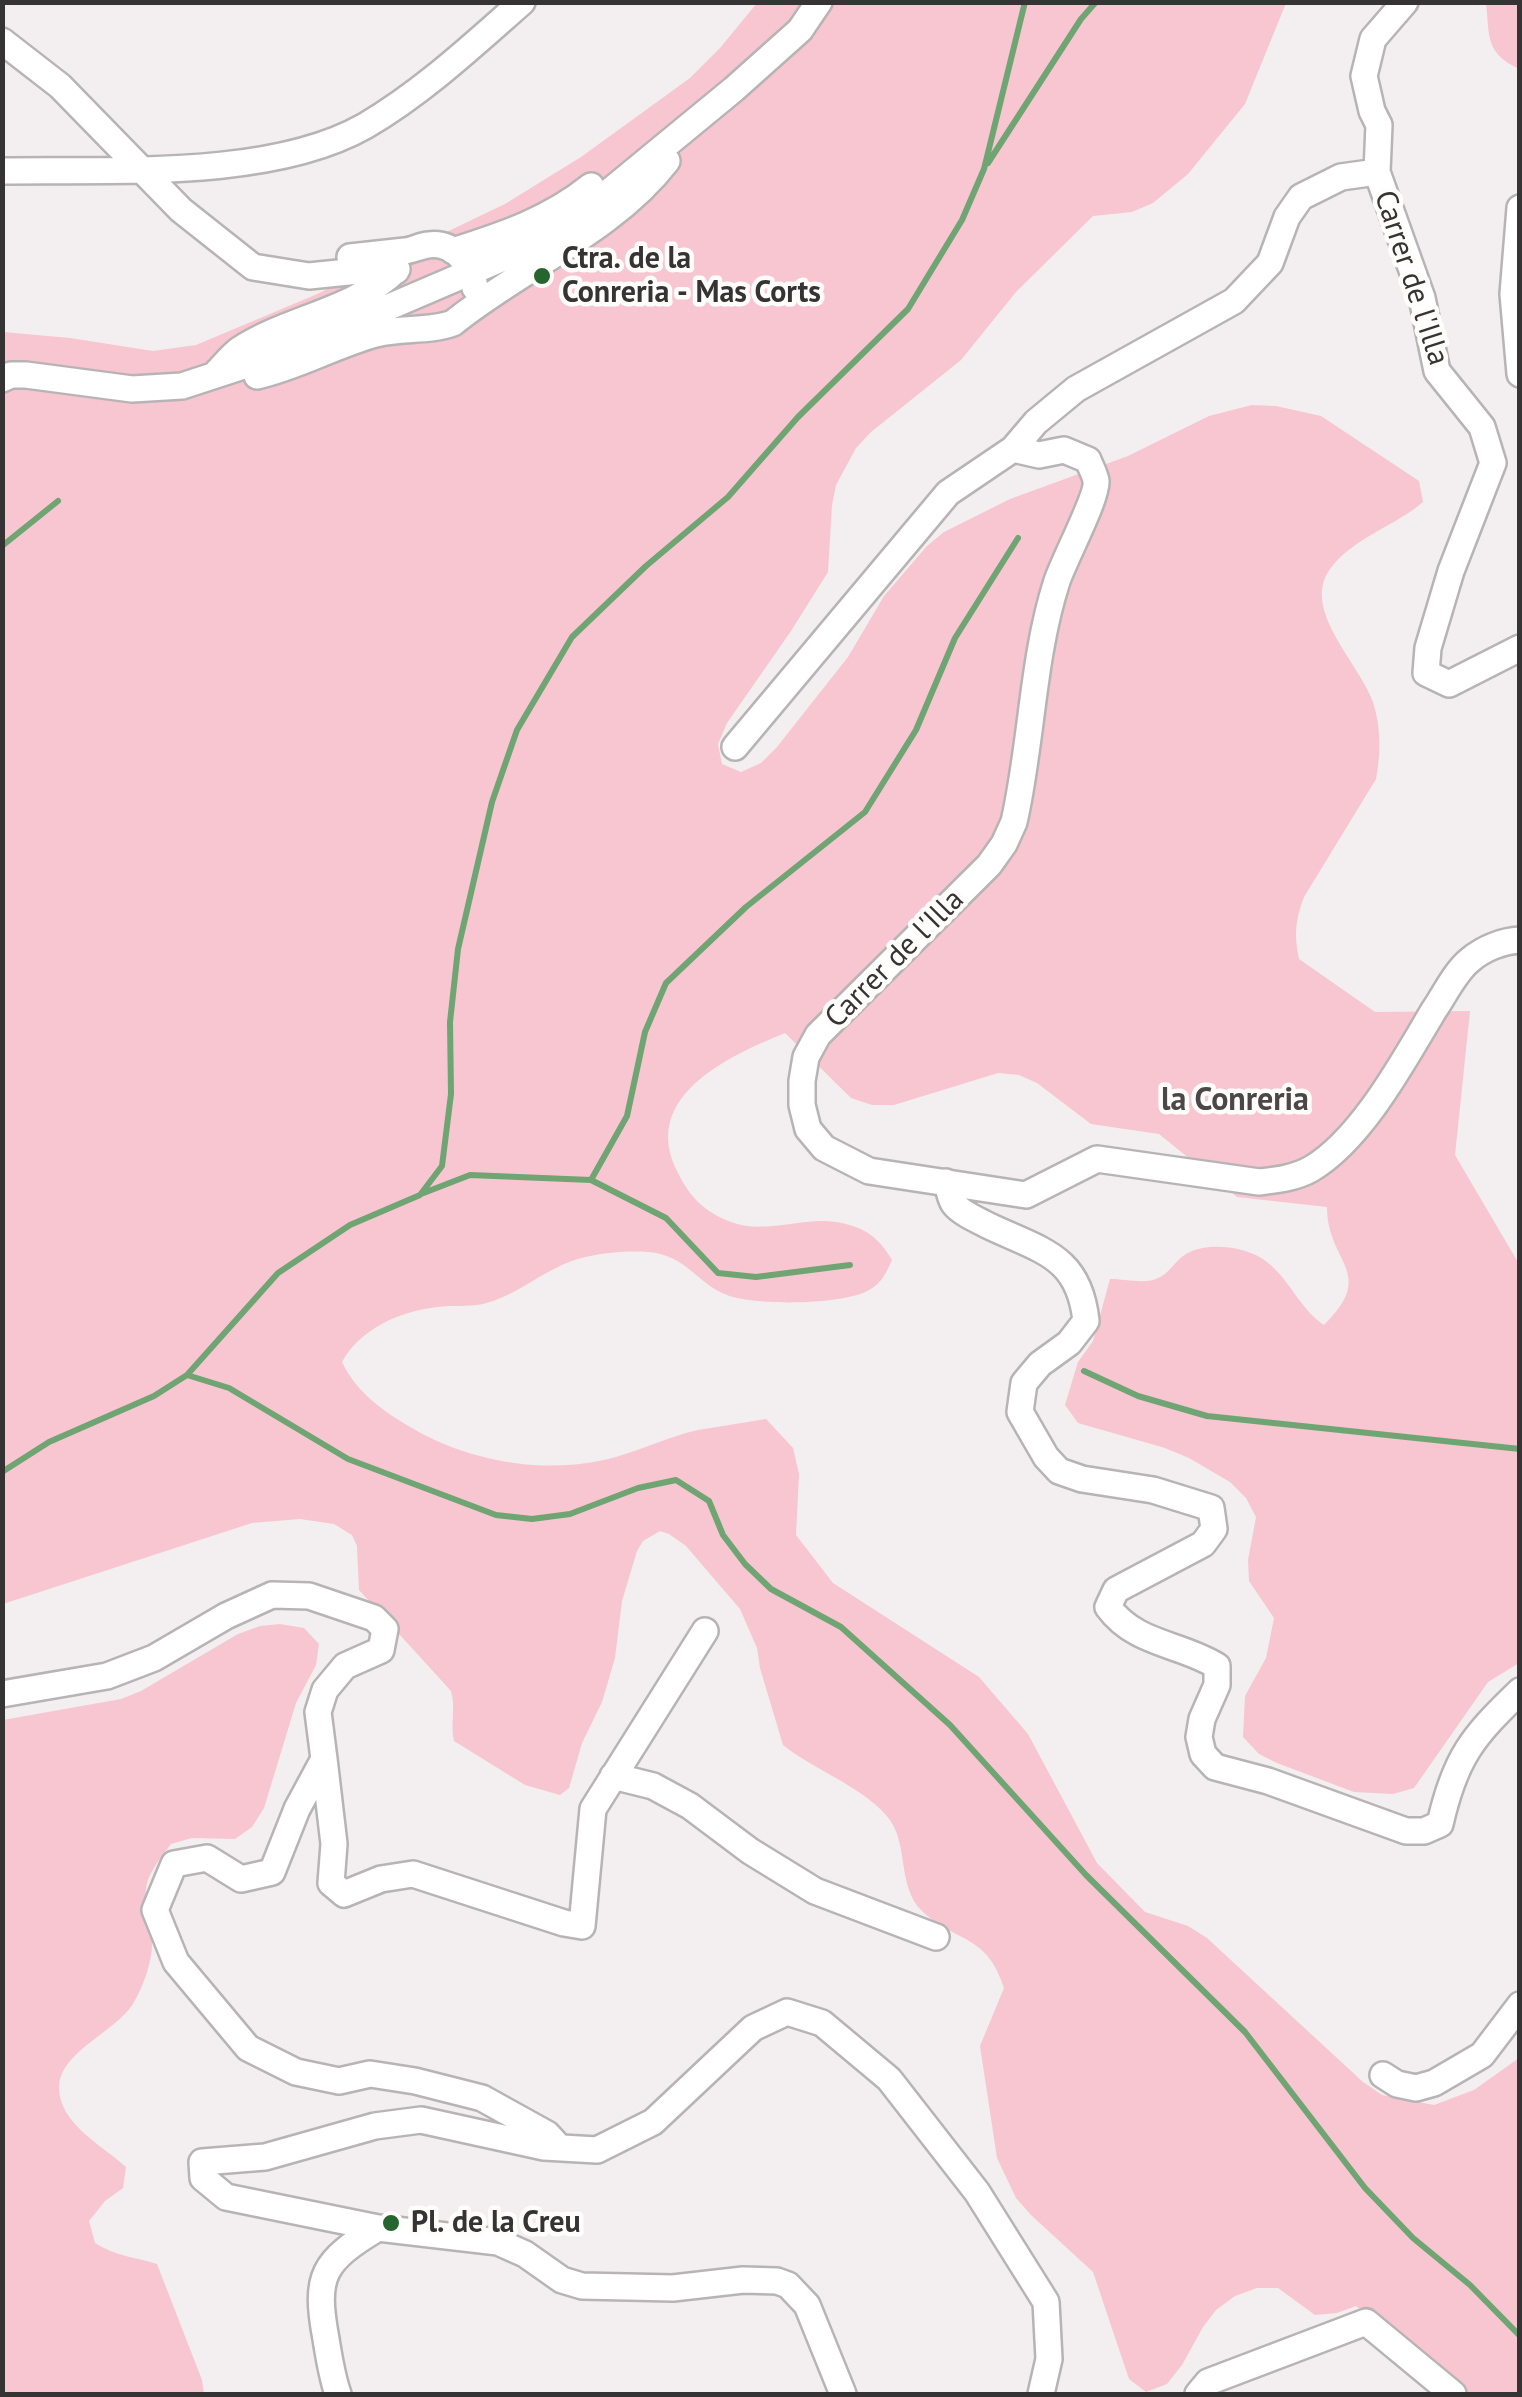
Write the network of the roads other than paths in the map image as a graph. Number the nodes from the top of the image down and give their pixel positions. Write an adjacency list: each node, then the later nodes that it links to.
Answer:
1 (522, 2): 6 (street)
2 (819, 2): 5 (street)
3 (1404, 2): 8 (street, Carrer de l'Illa)
4 (2, 41): 6 (street)
5 (692, 123): 11 (street); 14 (street); 16 (street)
6 (139, 168): 7 (street); 12 (street)
7 (2, 170)
8 (1377, 172): 21 (street, Carrer de l'Illa); 22 (street, Carrer de l'Illa)
9 (1520, 208): 18 (street)
10 (413, 250): 11 (street); 12 (street); 13 (street)
11 (452, 250): 14 (street)
12 (236, 253): 13 (street)
13 (396, 271): 15 (street); 19 (street)
14 (472, 272): 15 (street); 16 (street)
15 (398, 302): 17 (street); 19 (street)
16 (466, 312): 17 (street)
17 (422, 327): 19 (street)
18 (1520, 374)
19 (210, 378): 20 (street)
20 (2, 380)
21 (1013, 449): 23 (street, Carrer de l'Illa); 25 (street, Carrer de l'Illa)
22 (1520, 648)
23 (735, 747)
24 (1520, 940): 25 (street, Carrer de l'Illa)
25 (946, 1182): 27 (street)
26 (705, 1630): 30 (street)
27 (1520, 1691)
28 (2, 1694): 29 (street)
29 (324, 1759): 30 (street); 34 (street)
30 (613, 1776): 31 (street)
31 (936, 1937)
32 (1520, 2005): 33 (street)
33 (1382, 2075)
34 (558, 2148): 35 (street); 38 (street)
35 (378, 2228): 36 (street); 37 (street)
36 (338, 2394)
37 (843, 2394)
38 (1041, 2394)
39 (1198, 2394): 40 (street)
40 (1452, 2394)

